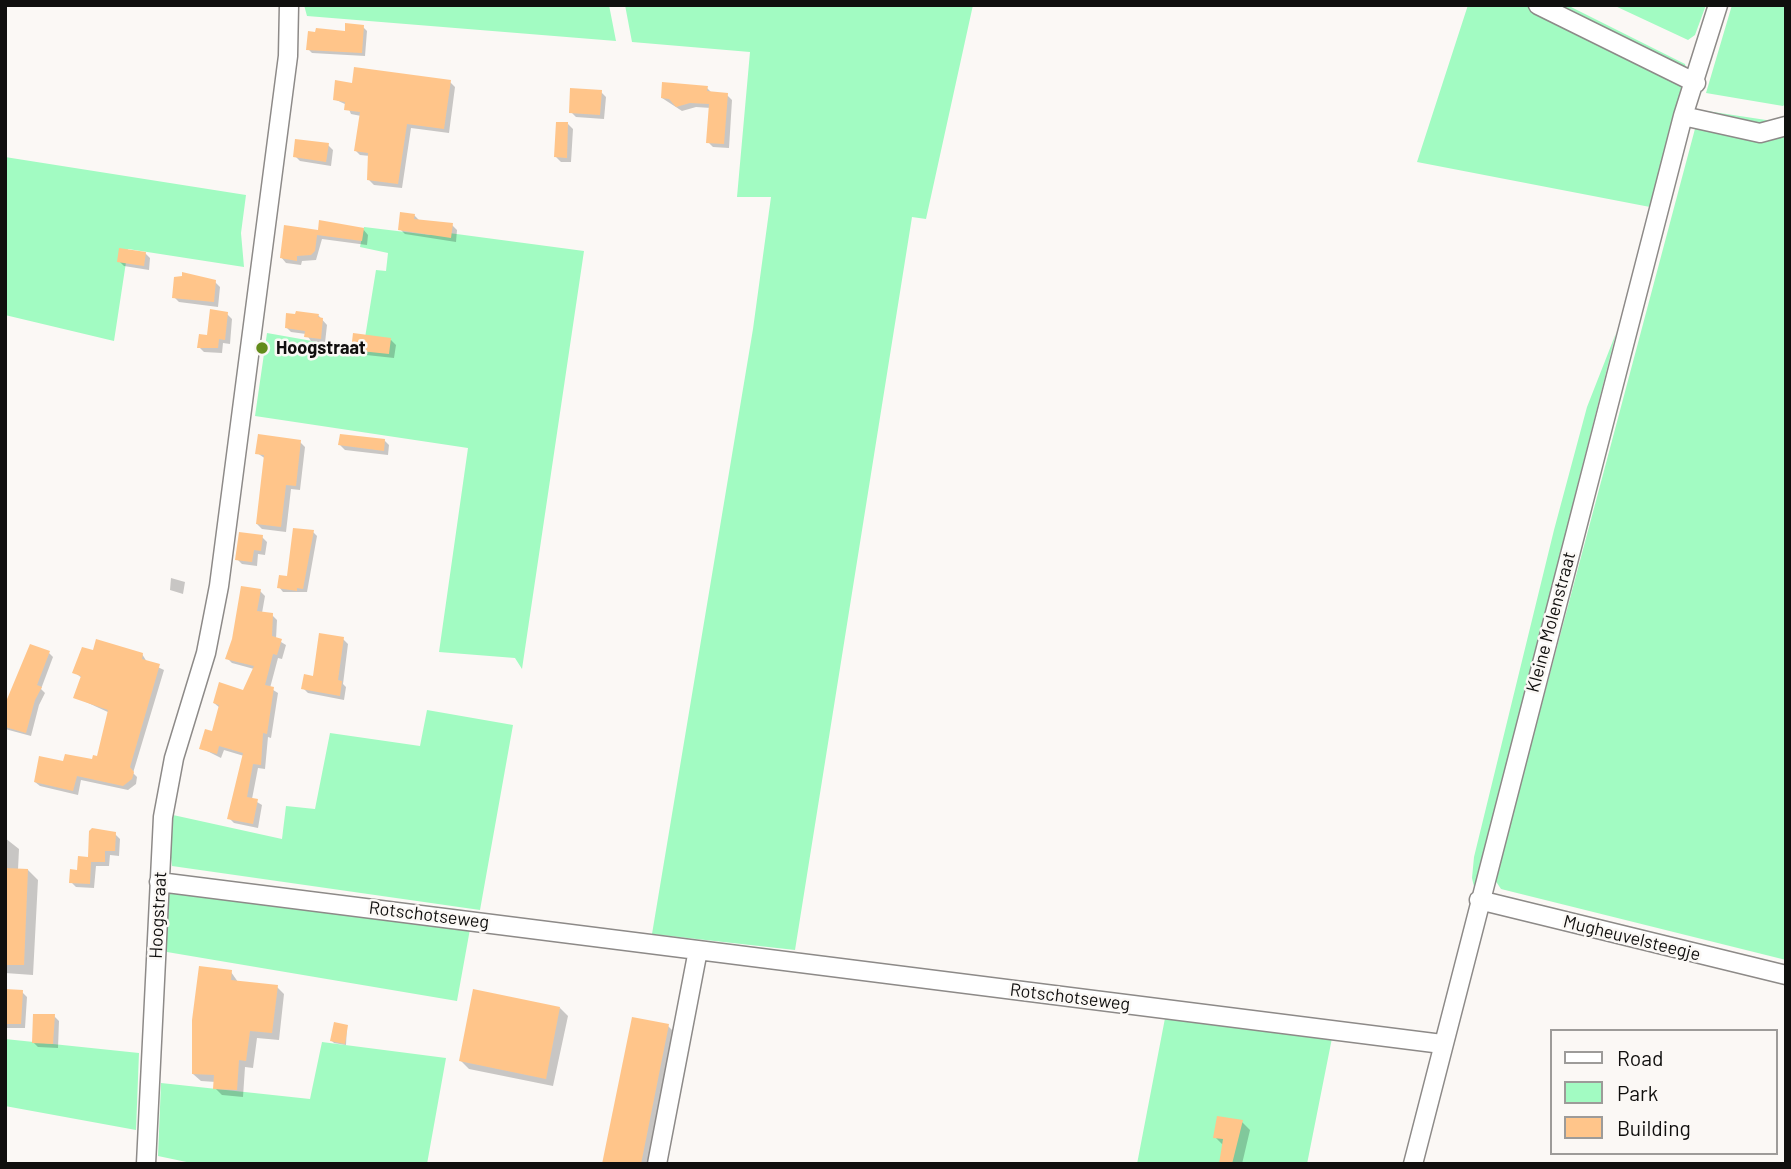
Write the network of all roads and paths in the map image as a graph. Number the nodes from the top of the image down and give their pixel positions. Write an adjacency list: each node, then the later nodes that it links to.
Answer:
1 (289, 5): 7 (street, Hoogstraat)
2 (1538, 5): 4 (street)
3 (1718, 5): 4 (street, Kleine Molenstraat)
4 (1696, 83): 5 (street, Kleine Molenstraat)
5 (1683, 116): 6 (street); 8 (street, Kleine Molenstraat)
6 (1786, 126)
7 (159, 882): 9 (street, Rotschotseweg); 12 (street, Hoogstraat)
8 (1479, 900): 10 (street, Mugheuvelsteegje); 11 (street, Kleine Molenstraat)
9 (698, 950): 11 (street, Rotschotseweg); 13 (street)
10 (1786, 975)
11 (1442, 1044): 14 (street, Kleine Molenstraat)
12 (146, 1164)
13 (657, 1164)
14 (1412, 1164)

